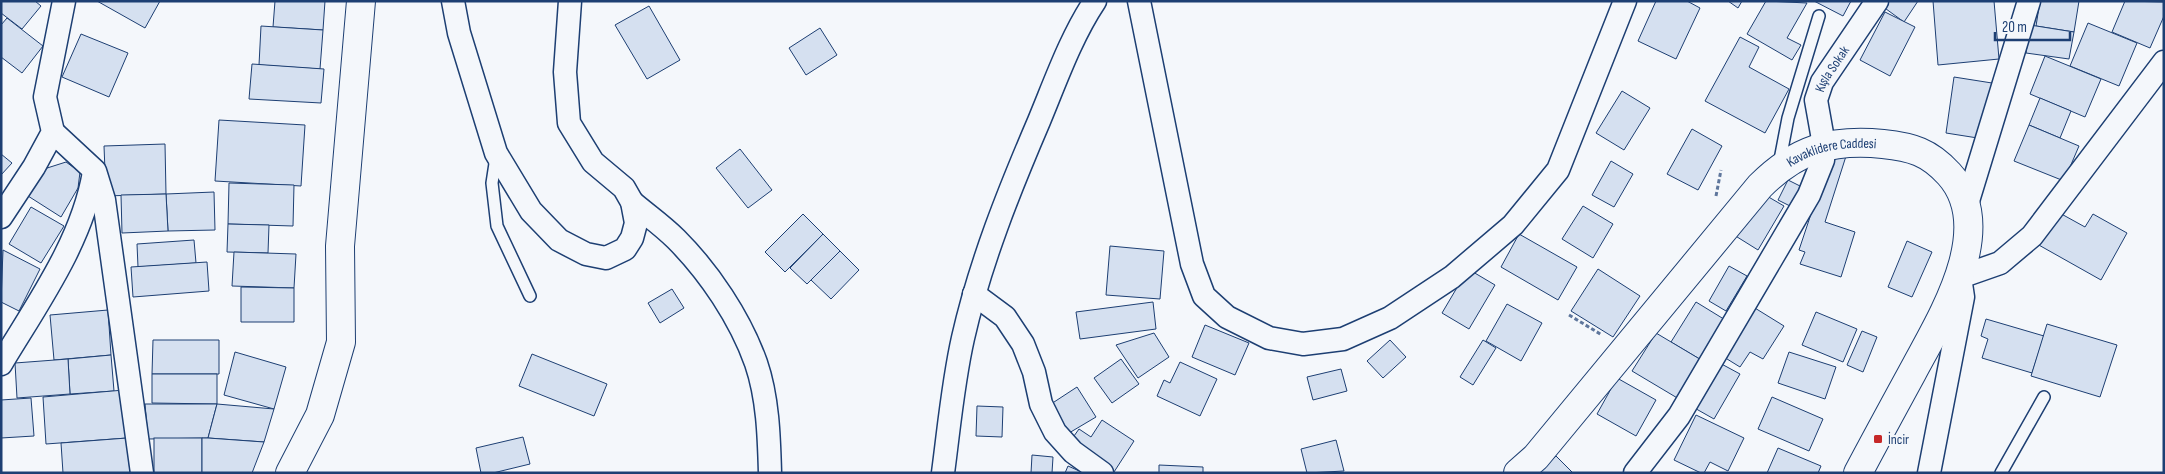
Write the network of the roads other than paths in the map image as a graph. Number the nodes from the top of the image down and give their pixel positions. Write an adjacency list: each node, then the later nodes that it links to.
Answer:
1 (64, 1): 12 (street)
2 (361, 1): 26 (street)
3 (453, 1): 14 (street)
4 (570, 1): 17 (street)
5 (1096, 1): 21 (street)
6 (1139, 1): 7 (street)
7 (1625, 1)
8 (1877, 1): 13 (street, Kışla Sokak)
9 (2029, 1): 18 (street)
10 (1819, 16): 15 (lane)
11 (2164, 62): 20 (street)
12 (53, 132): 16 (street); 19 (street)
13 (1824, 145): 15 (street, Kavaklidere Caddesi); 18 (street, Kavaklidere Caddesi); 31 (street)
14 (496, 153): 17 (street); 22 (lane)
15 (1779, 167): 30 (street, Kavaklidere Caddesi)
16 (94, 171): 23 (street); 25 (street)
17 (632, 202): 27 (street)
18 (1967, 204): 20 (street, Kavaklidere Caddesi)
19 (1, 217)
20 (1960, 276): 32 (street, Kavaklidere Caddesi); 33 (street)
21 (974, 294): 28 (street); 29 (street)
22 (530, 296)
23 (1, 364)
24 (2044, 397): 34 (lane)
25 (142, 473)
26 (290, 473)
27 (770, 473)
28 (943, 473)
29 (1102, 473)
30 (1518, 473)
31 (1635, 473)
32 (1858, 473)
33 (1929, 473)
34 (2000, 473)

